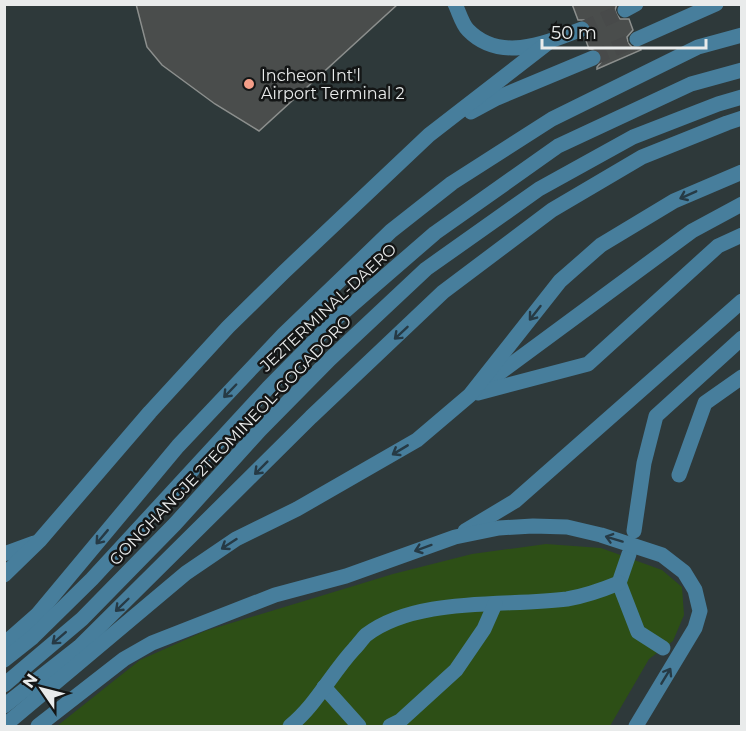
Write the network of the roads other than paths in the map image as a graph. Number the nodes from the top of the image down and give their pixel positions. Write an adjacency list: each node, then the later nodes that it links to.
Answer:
1 (455, 4): 6 (street)
2 (716, 4): 5 (street)
3 (582, 29): 6 (street)
4 (741, 35): 28 (street, GONGHANGJE 2TEOMINEOL-GOGADORO, one-way to 28)
5 (637, 39)
6 (549, 42): 11 (street)
7 (593, 58): 11 (street)
8 (741, 70): 30 (street, JE2TERMINAL-DAERO)
9 (741, 97): 31 (street, GONGHANGJE 2TEOMINEOL-GOGADORO, one-way to 31)
10 (741, 118): 33 (street, one-way to 33)
11 (429, 135): 22 (street)
12 (741, 172): 18 (street, one-way to 18)
13 (741, 204): 18 (street)
14 (741, 235): 18 (street)
15 (741, 301): 21 (street)
16 (741, 338): 20 (street)
17 (741, 376): 19 (street)
18 (470, 395): 34 (street, one-way to 34)
19 (679, 475)
20 (634, 531)
21 (456, 537): 35 (street, one-way to 35); 39 (street, one-way to 21)
22 (40, 540): 23 (street); 25 (street)
23 (4, 554)
24 (629, 554): 26 (street)
25 (4, 575)
26 (619, 583): 27 (street); 29 (street)
27 (495, 604): 32 (street); 38 (street)
28 (4, 644)
29 (663, 648)
30 (4, 660)
31 (4, 685)
32 (324, 687): 36 (street); 37 (street)
33 (4, 706)
34 (4, 726)
35 (38, 726)
36 (290, 726)
37 (359, 726)
38 (390, 726)
39 (636, 726)

